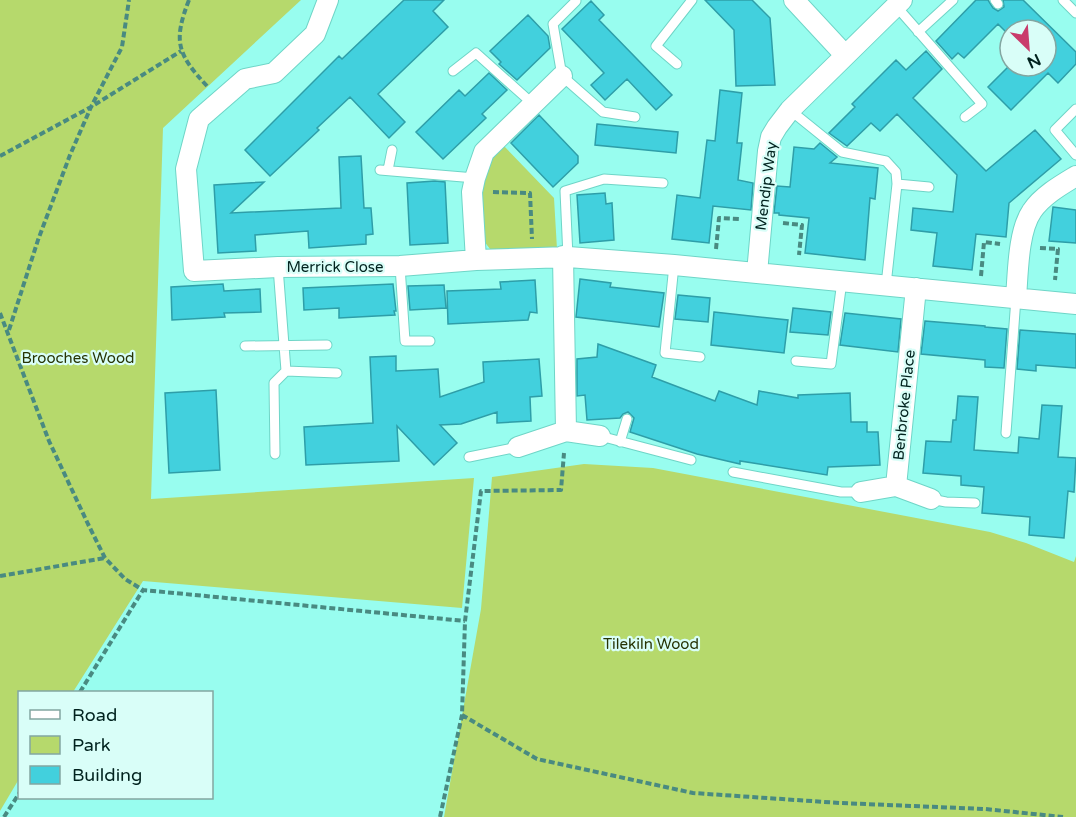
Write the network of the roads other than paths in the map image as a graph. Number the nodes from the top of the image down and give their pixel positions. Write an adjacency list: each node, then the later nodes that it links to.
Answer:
1 (328, 0): 30 (street, Merrick Close)
2 (692, 0): 11 (lane)
3 (794, 0): 10 (street)
4 (952, 0): 9 (lane)
5 (1063, 0): 8 (lane)
6 (576, 2): 13 (lane)
7 (899, 3): 9 (lane); 10 (street, Mendip Way)
8 (1076, 13)
9 (918, 32): 18 (lane)
10 (845, 54): 16 (street, Mendip Way)
11 (677, 64)
12 (453, 71): 14 (lane)
13 (562, 76): 14 (street); 17 (lane)
14 (533, 104): 24 (street)
15 (1076, 109): 20 (lane)
16 (790, 110): 23 (lane); 31 (street, Mendip Way)
17 (635, 117)
18 (964, 117)
19 (392, 150): 24 (lane)
20 (1076, 155)
21 (1076, 176): 35 (street)
22 (663, 183): 26 (lane)
23 (897, 184): 25 (lane); 33 (lane)
24 (473, 185): 27 (street)
25 (929, 187)
26 (565, 257): 27 (street, Merrick Close); 28 (street, Merrick Close); 46 (street)
27 (476, 260): 29 (street, Merrick Close)
28 (674, 265): 31 (street, Merrick Close); 41 (lane)
29 (400, 266): 30 (street, Merrick Close); 37 (lane)
30 (278, 267): 40 (lane)
31 (757, 273): 32 (street)
32 (842, 281): 33 (street); 42 (lane)
33 (886, 285): 34 (street)
34 (916, 288): 35 (street); 55 (street, Benbroke Place)
35 (1016, 298): 36 (street); 47 (lane)
36 (1076, 304)
37 (430, 341)
38 (327, 345): 40 (lane)
39 (245, 346): 40 (lane)
40 (284, 346): 43 (lane)
41 (700, 357)
42 (796, 361)
43 (286, 371): 44 (lane); 51 (lane)
44 (338, 373)
45 (627, 419): 49 (lane)
46 (566, 431): 48 (street); 50 (street)
47 (1006, 433)
48 (600, 436): 49 (lane)
49 (620, 441): 53 (lane)
50 (518, 447): 52 (lane)
51 (275, 454)
52 (469, 457)
53 (692, 460)
54 (733, 472): 56 (lane)
55 (896, 486): 56 (street); 57 (street)
56 (861, 492)
57 (931, 499): 58 (lane)
58 (975, 503)

